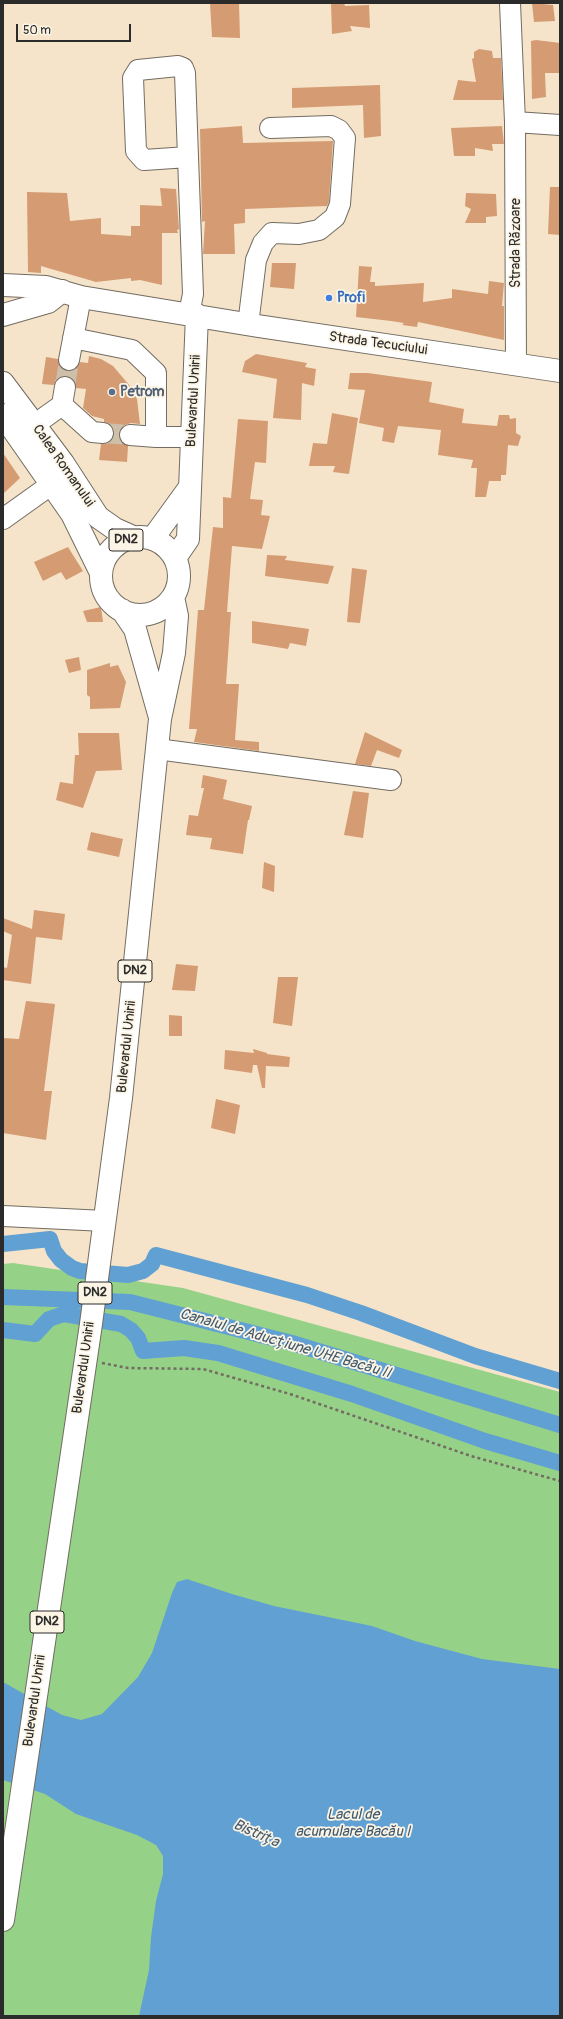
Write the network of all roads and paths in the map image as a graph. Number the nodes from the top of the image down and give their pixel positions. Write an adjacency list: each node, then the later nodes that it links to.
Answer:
1 (510, 3): 2 (street, Strada Răzoare)
2 (515, 122): 3 (street); 13 (street, Strada Răzoare)
3 (560, 125)
4 (270, 128): 10 (street)
5 (188, 157): 5 (street); 9 (street)
6 (3, 285): 7 (main road)
7 (71, 294): 8 (main road); 9 (main road); 11 (street)
8 (3, 315)
9 (193, 315): 10 (main road, Strada Tecuciului); 20 (main road, Bulevardul Unirii)
10 (248, 325): 13 (main road, Strada Tecuciului)
11 (73, 338): 12 (street); 21 (street)
12 (69, 360)
13 (516, 365): 14 (main road, Strada Tecuciului)
14 (560, 371)
15 (3, 383): 17 (main road, Calea Romanului / DN2)
16 (3, 415): 22 (main road, Calea Romanului / DN2)
17 (34, 425): 18 (street); 25 (main road, Calea Romanului / DN2)
18 (103, 433)
19 (130, 435): 21 (street)
20 (192, 436): 21 (street); 23 (main road, Bulevardul Unirii)
21 (156, 437)
22 (52, 484): 24 (street); 27 (main road, Calea Romanului / DN2)
23 (190, 487): 25 (main road); 26 (main road, Bulevardul Unirii)
24 (3, 519)
25 (143, 538): 26 (main road, DN2); 27 (main road, DN2)
26 (175, 558): 28 (main road, DN2)
27 (101, 573): 29 (main road, DN2)
28 (173, 597): 29 (main road); 30 (main road, Bulevardul Unirii / DN2)
29 (122, 610): 30 (main road, Bulevardul Unirii / DN2)
30 (160, 719): 31 (main road, Bulevardul Unirii / DN2)
31 (157, 750): 32 (street); 34 (main road, Bulevardul Unirii / DN2)
32 (391, 780)
33 (3, 1216): 34 (street)
34 (104, 1222): 35 (main road, Bulevardul Unirii / DN2)
35 (86, 1360): 36 (path); 37 (main road, Bulevardul Unirii / DN2)
36 (560, 1481)
37 (3, 1920)

